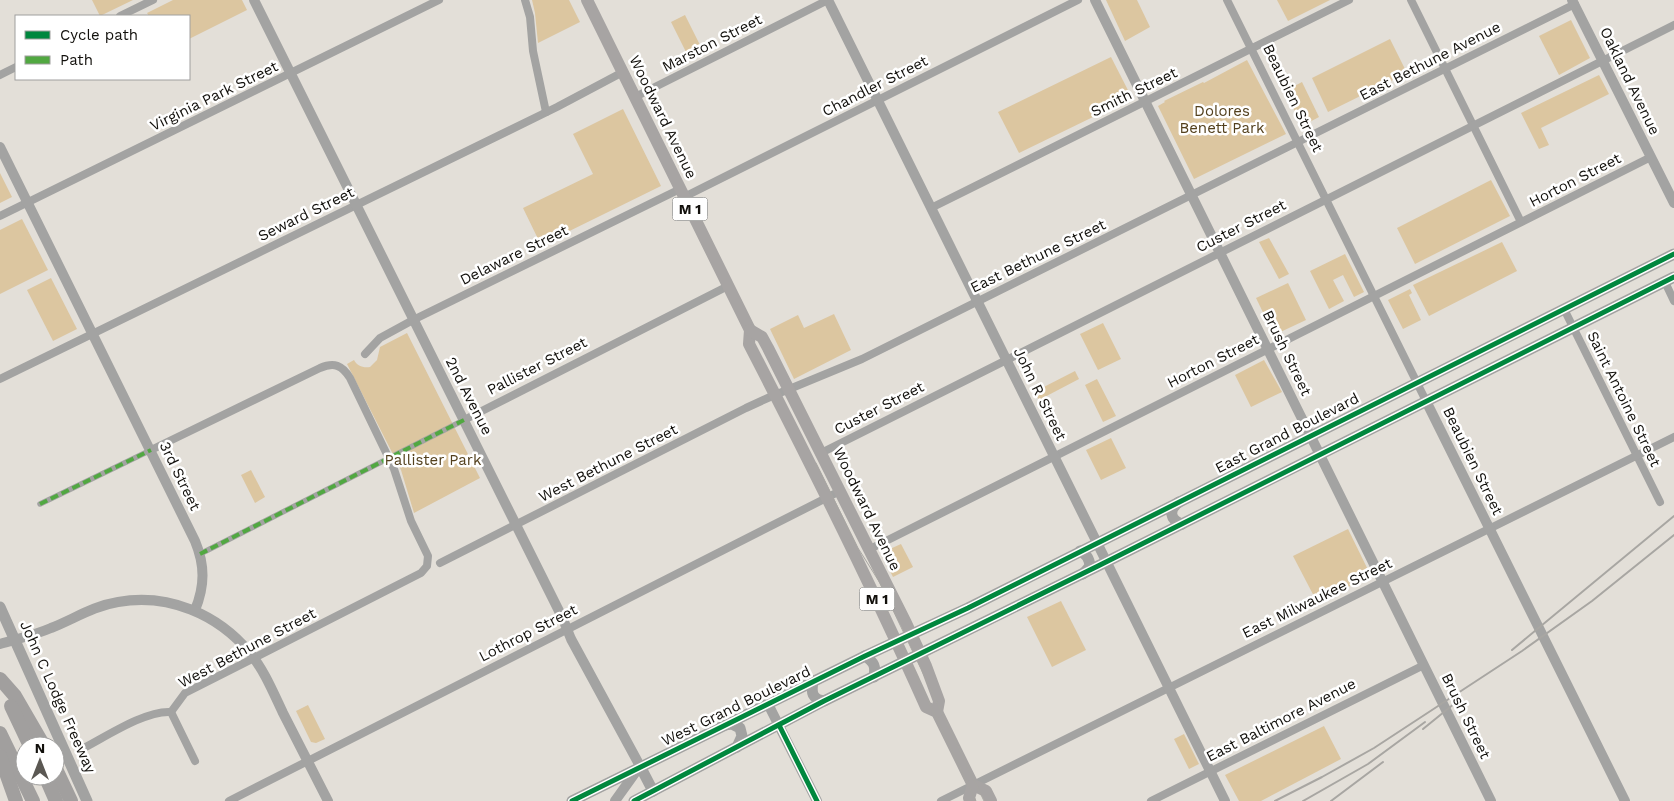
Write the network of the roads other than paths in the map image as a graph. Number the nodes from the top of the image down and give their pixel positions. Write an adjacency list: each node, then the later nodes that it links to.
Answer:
1 (153, 0): 13 (street)
2 (254, 0): 20 (street, 2nd Avenue)
3 (439, 0): 20 (street, Virginia Park Street)
4 (524, 0): 25 (street)
5 (828, 0): 22 (street, Marston Street); 23 (street, John R Street)
6 (1078, 0): 23 (street, Chandler Street)
7 (1095, 0): 24 (street, Brush Street)
8 (1227, 0): 15 (street, Beaubien Street)
9 (1349, 0): 15 (street, Smith Street)
10 (1411, 0): 18 (street)
11 (591, 1): 19 (main road, Woodward Avenue / M 1)
12 (1574, 2): 16 (street, Oakland Avenue); 18 (street, East Bethune Avenue)
13 (122, 15)
14 (1674, 25): 16 (street, Custer Street)
15 (1251, 49): 24 (street, Smith Street); 27 (street, Beaubien Street)
16 (1603, 61): 26 (street, Custer Street); 29 (street, Oakland Avenue)
17 (15, 68): 21 (street)
18 (1445, 68): 26 (street); 27 (street, East Bethune Avenue)
19 (623, 72): 22 (main road, Woodward Avenue / M 1); 25 (street, Seward Street)
20 (290, 73): 33 (street, Virginia Park Street); 35 (street, 2nd Avenue)
21 (0, 75)
22 (635, 97): 30 (main road, Woodward Avenue / M 1)
23 (878, 100): 30 (street, Chandler Street); 36 (street, John R Street)
24 (1145, 102): 31 (street, Brush Street); 36 (street, Smith Street)
25 (546, 112): 35 (street, Seward Street)
26 (1473, 126): 32 (street, Custer Street); 38 (street)
27 (1298, 142): 31 (street, East Bethune Street); 32 (street, Beaubien Street)
28 (0, 147): 33 (street, 3rd Street)
29 (1651, 157): 34 (street, Oakland Avenue); 38 (street, Horton Street)
30 (682, 193): 42 (main road, Woodward Avenue / M 1); 47 (street, Delaware Street)
31 (1191, 195): 39 (street, Brush Street); 44 (street, East Bethune Street)
32 (1326, 200): 39 (street, Custer Street); 43 (street, Beaubien Street)
33 (27, 203): 37 (street, Virginia Park Street); 50 (street, 3rd Street)
34 (1674, 203)
35 (356, 205): 47 (street, 2nd Avenue); 50 (street, Seward Street)
36 (931, 208): 44 (street, John R Street)
37 (0, 216)
38 (1521, 222): 43 (street, Horton Street)
39 (1220, 252): 51 (street, Brush Street); 53 (street, Custer Street)
40 (1674, 254): 46 (main road, East Grand Boulevard)
41 (1669, 279): 45 (street); 48 (main road)
42 (728, 286): 49 (main road, Woodward Avenue / M 1); 59 (street, Pallister Street)
43 (1374, 296): 51 (street, Horton Street); 55 (street, Beaubien Street)
44 (978, 301): 53 (street, John R Street); 56 (street, East Bethune Street)
45 (1674, 301)
46 (1564, 309): 48 (street, Saint Antoine Street); 55 (main road, East Grand Boulevard)
47 (413, 320): 52 (street, Delaware Street); 59 (street, 2nd Avenue)
48 (1573, 327): 58 (main road); 66 (street, Saint Antoine Street)
49 (750, 330): 56 (main road, Woodward Avenue / M 1); 57 (main road, Woodward Avenue / M 1)
50 (92, 334): 54 (street, Seward Street); 62 (street, 3rd Street)
51 (1268, 349): 60 (street, Brush Street); 65 (street, Horton Street)
52 (365, 354)
53 (1006, 359): 63 (street, Custer Street); 65 (street, John R Street)
54 (0, 380)
55 (1417, 383): 58 (street, Beaubien Street); 60 (main road, East Grand Boulevard)
56 (789, 389): 57 (street, West Bethune Street); 63 (main road, Woodward Avenue / M 1)
57 (775, 395): 71 (main road, Woodward Avenue / M 1); 76 (street, West Bethune Street)
58 (1426, 401): 64 (main road); 77 (street, Beaubien Street)
59 (464, 420): 67 (street, Pallister Street); 76 (street, 2nd Avenue)
60 (1311, 436): 64 (street, Brush Street); 68 (main road, East Grand Boulevard)
61 (1674, 438): 66 (street, East Milwaukee Street)
62 (151, 450): 67 (street); 74 (street); 81 (street, 3rd Street)
63 (821, 453): 70 (main road, Woodward Avenue / M 1)
64 (1320, 454): 69 (main road); 85 (street, Brush Street)
65 (1054, 456): 78 (street, John R Street); 79 (street, Horton Street)
66 (1637, 456): 73 (street, Saint Antoine Street); 77 (street, East Milwaukee Street)
67 (389, 458): 81 (street, Pallister Street); 97 (street, West Bethune Street)
68 (1240, 471): 69 (main road); 72 (main road, East Grand Boulevard)
69 (1248, 490): 75 (main road)
70 (840, 491): 71 (street, Lothrop Street); 79 (main road, Woodward Avenue / M 1)
71 (827, 498): 89 (street, Lothrop Street); 92 (main road, Woodward Avenue / M 1)
72 (1180, 501): 75 (main road); 78 (main road, East Grand Boulevard)
73 (1660, 502)
74 (40, 504)
75 (1182, 524): 82 (main road)
76 (516, 525): 83 (street, West Bethune Street); 89 (street, 2nd Avenue)
77 (1489, 528): 85 (street, East Milwaukee Street); 142 (street, Beaubien Street)
78 (1097, 542): 80 (main road, East Grand Boulevard); 82 (street, John R Street)
79 (868, 550): 90 (main road, Woodward Avenue / M 1)
80 (1080, 551): 84 (main road); 88 (main road, East Grand Boulevard)
81 (200, 554): 87 (street, 3rd Street)
82 (1107, 562): 84 (main road); 103 (street, John R Street)
83 (440, 563)
84 (1083, 574): 94 (main road)
85 (1383, 581): 99 (street, Brush Street); 103 (street, East Milwaukee Street)
86 (0, 607): 91 (main road, John C Lodge Freeway)
87 (195, 610): 91 (street); 97 (street)
88 (932, 626): 90 (main road, East Grand Boulevard); 94 (main road)
89 (567, 629): 117 (street, Lothrop Street); 118 (street, 2nd Avenue)
90 (911, 634): 92 (main road, West Grand Boulevard); 95 (main road, Woodward Avenue / M 1)
91 (15, 639): 93 (street); 129 (main road, John C Lodge Freeway)
92 (897, 640): 96 (main road, West Grand Boulevard); 98 (main road, Woodward Avenue / M 1)
93 (0, 644)
94 (940, 645): 95 (main road)
95 (921, 654): 98 (main road); 107 (main road, Woodward Avenue / M 1)
96 (865, 656): 100 (main road); 102 (main road, West Grand Boulevard)
97 (254, 658): 106 (street, West Bethune Street); 117 (street)
98 (906, 662): 100 (main road); 107 (main road, Woodward Avenue / M 1)
99 (1424, 664): 119 (street, East Baltimore Avenue); 141 (street, Brush Street)
100 (874, 677): 104 (main road)
101 (0, 681): 111 (highway); 112 (highway)
102 (813, 681): 104 (main road); 105 (main road, West Grand Boulevard)
103 (1169, 687): 119 (street, John R Street); 120 (street, East Milwaukee Street)
104 (824, 701): 109 (main road)
105 (768, 704): 108 (main road, West Grand Boulevard); 109 (street)
106 (171, 712): 114 (street); 116 (street)
107 (937, 712): 120 (main road, Woodward Avenue / M 1)
108 (724, 725): 113 (main road); 118 (main road, West Grand Boulevard)
109 (779, 725): 113 (main road); 135 (street)
110 (0, 733): 126 (highway)
111 (25, 736)
112 (38, 736)
113 (737, 747): 123 (main road)
114 (80, 750)
115 (0, 756): 125 (highway)
116 (195, 761)
117 (307, 762): 130 (street, Lothrop Street); 131 (street)
118 (640, 766): 123 (main road); 124 (main road, West Grand Boulevard); 133 (street)
119 (1210, 771): 139 (street, East Baltimore Avenue); 140 (street, John R Street)
120 (973, 785): 136 (street, East Milwaukee Street); 137 (main road); 138 (main road, Woodward Avenue / M 1)
121 (49, 786): 127 (highway)
122 (64, 786): 128 (highway)
123 (653, 791): 134 (main road)
124 (593, 796): 132 (main road, West Grand Boulevard)
125 (16, 801)
126 (33, 801)
127 (56, 801)
128 (71, 801)
129 (87, 801)
130 (229, 801)
131 (328, 801)
132 (572, 801)
133 (615, 801)
134 (634, 801)
135 (817, 801)
136 (941, 801)
137 (970, 801)
138 (991, 801)
139 (1150, 801)
140 (1225, 801)
141 (1491, 801)
142 (1626, 801)

